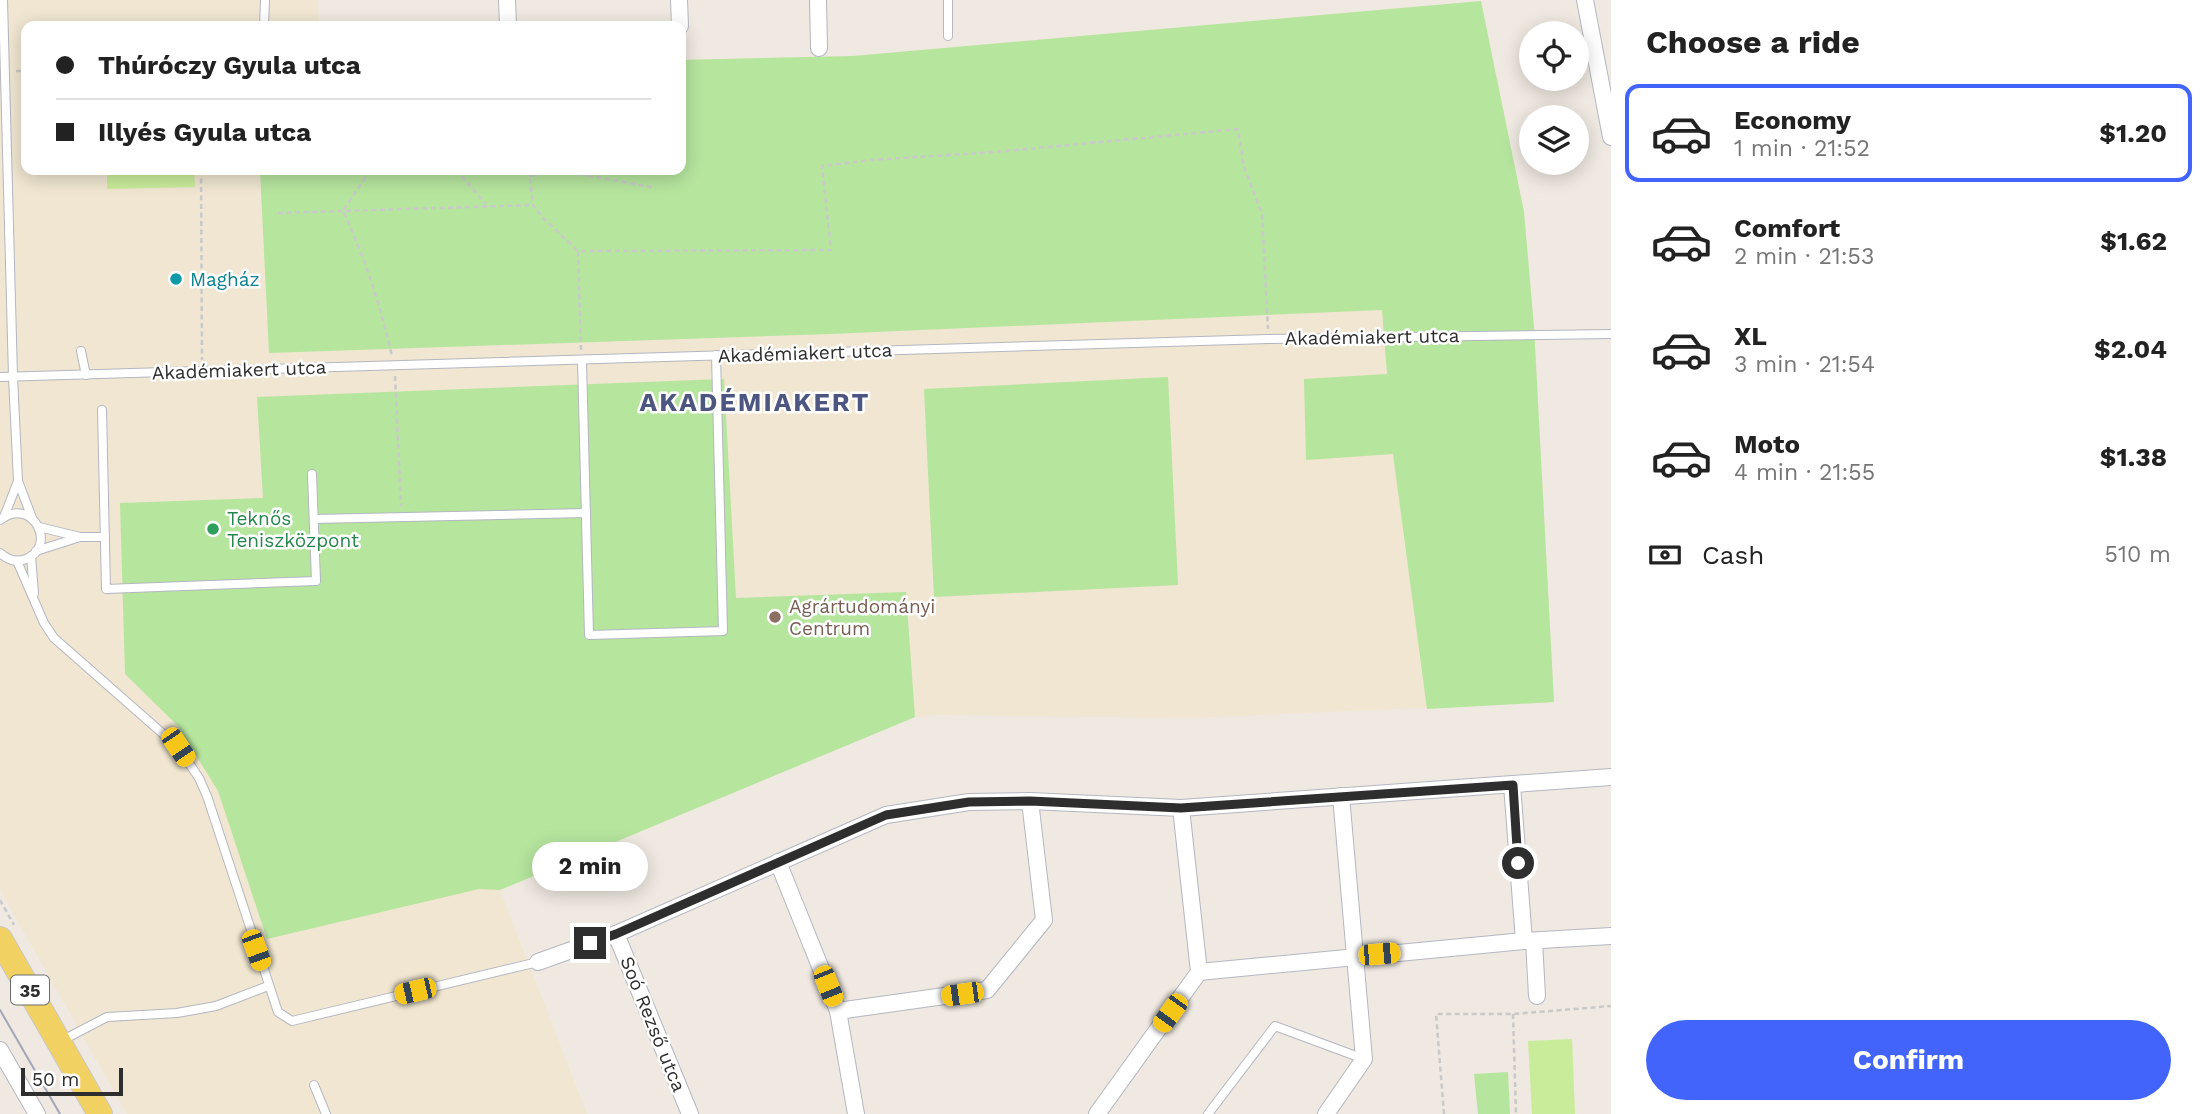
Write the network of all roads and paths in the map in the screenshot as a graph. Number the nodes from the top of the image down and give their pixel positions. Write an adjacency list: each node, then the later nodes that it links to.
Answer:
1 (3, 0): 36 (lane)
2 (265, 0): 8 (lane)
3 (507, 0): 9 (street)
4 (679, 0): 10 (street)
5 (818, 0): 12 (street)
6 (948, 0): 11 (lane)
7 (1585, 0): 13 (street)
8 (264, 21)
9 (509, 21)
10 (680, 21)
11 (948, 36)
12 (819, 48)
13 (1605, 77): 14 (street)
14 (1611, 137)
15 (201, 175): 33 (path)
16 (367, 175): 24 (path)
17 (460, 175): 23 (path)
18 (535, 175): 20 (path)
19 (585, 175): 21 (path)
20 (530, 176): 22 (path)
21 (656, 188)
22 (533, 205): 23 (path); 26 (path)
23 (487, 206): 24 (path)
24 (342, 211): 25 (path); 32 (path)
25 (278, 213)
26 (578, 251): 28 (path); 31 (path)
27 (1611, 334): 28 (lane, Akadémiakert utca)
28 (1268, 339): 30 (lane, Akadémiakert utca)
29 (81, 351): 34 (lane)
30 (716, 355): 31 (lane, Akadémiakert utca); 40 (lane)
31 (582, 361): 32 (lane, Akadémiakert utca); 40 (lane)
32 (394, 365): 33 (lane, Akadémiakert utca); 41 (path)
33 (201, 370): 34 (lane, Akadémiakert utca)
34 (86, 375): 36 (lane, Akadémiakert utca)
35 (0, 377): 36 (lane, Akadémiakert utca)
36 (13, 377): 39 (lane)
37 (103, 410): 47 (lane)
38 (312, 474): 44 (lane)
39 (18, 481): 42 (lane); 43 (lane)
40 (586, 513): 41 (lane)
41 (402, 517): 44 (lane)
42 (32, 518): 43 (lane); 45 (lane)
43 (2, 519)
44 (314, 519): 47 (lane)
45 (39, 527): 46 (lane); 49 (lane)
46 (80, 537): 47 (lane); 49 (lane)
47 (105, 537)
48 (0, 553): 50 (lane)
49 (34, 554): 50 (lane); 51 (lane)
50 (17, 561): 51 (lane)
51 (34, 600): 65 (lane)
52 (1611, 777): 53 (street)
53 (1513, 785): 54 (street); 61 (street)
54 (1341, 796): 56 (street); 62 (street)
55 (1030, 801): 56 (street); 57 (street); 68 (street)
56 (1181, 808): 64 (street)
57 (778, 862): 58 (street); 68 (street)
58 (616, 934): 63 (street); 77 (street, Soó Rezső utca)
59 (1611, 936): 61 (street)
60 (0, 939): 70 (main road, 35)
61 (1529, 941): 62 (street); 66 (street)
62 (1355, 956): 64 (street); 72 (street)
63 (538, 962): 65 (lane)
64 (1199, 972): 79 (street)
65 (268, 986): 70 (lane)
66 (1537, 996)
67 (1611, 1006): 69 (path)
68 (838, 1011): 78 (street)
69 (1513, 1014): 82 (path); 83 (path)
70 (60, 1042): 75 (main road, 35)
71 (0, 1049): 74 (street)
72 (1364, 1059): 80 (lane); 81 (street)
73 (314, 1085): 76 (lane)
74 (37, 1114)
75 (100, 1114)
76 (326, 1114)
77 (690, 1114)
78 (856, 1114)
79 (1097, 1114)
80 (1208, 1114)
81 (1326, 1114)
82 (1444, 1114)
83 (1516, 1114)

